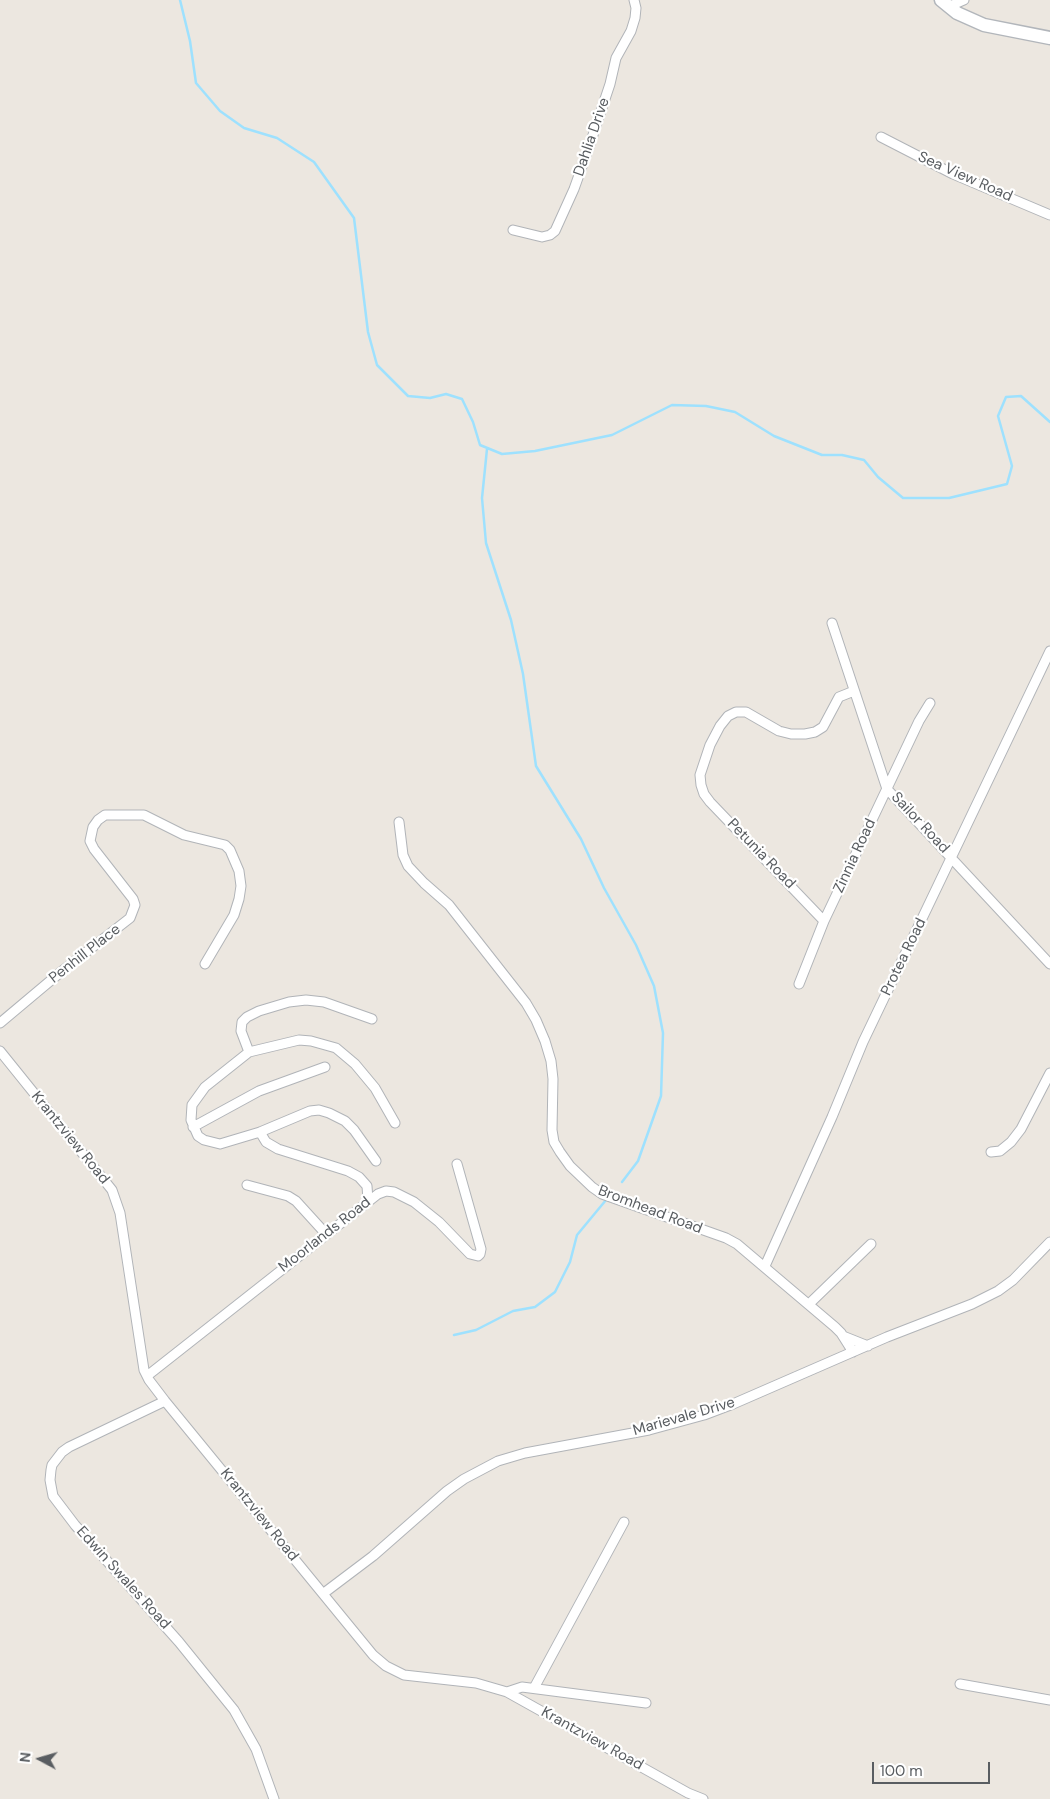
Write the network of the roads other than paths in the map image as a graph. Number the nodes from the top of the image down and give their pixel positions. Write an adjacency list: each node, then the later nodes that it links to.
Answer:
1 (634, 0): 7 (street, Dahlia Drive)
2 (964, 0): 3 (street)
3 (944, 4): 4 (main road)
4 (1050, 38)
5 (881, 137): 6 (street, Sea View Road)
6 (1050, 215)
7 (513, 230)
8 (832, 623): 10 (street, Sailor Road)
9 (1050, 651): 14 (street, Protea Road)
10 (854, 691): 12 (street, Sailor Road); 15 (street, Petunia Road)
11 (930, 703): 12 (street, Zinnia Road)
12 (887, 789): 14 (street, Sailor Road); 15 (street, Zinnia Road)
13 (399, 822): 36 (street, Bromhead Road)
14 (952, 858): 17 (street, Sailor Road); 36 (street, Protea Road)
15 (824, 921): 18 (street, Zinnia Road)
16 (205, 964): 20 (street, Penhill Place)
17 (1050, 964)
18 (799, 984)
19 (372, 1019): 22 (street)
20 (0, 1022)
21 (0, 1051): 41 (street, Krantzview Road)
22 (249, 1052): 25 (street); 26 (street)
23 (325, 1067): 26 (street)
24 (1050, 1073): 28 (street)
25 (395, 1123)
26 (193, 1127): 27 (street)
27 (260, 1132): 29 (street); 32 (street)
28 (991, 1152)
29 (376, 1161)
30 (457, 1164): 32 (street, Moorlands Road)
31 (248, 1186): 33 (street)
32 (368, 1200): 33 (street, Moorlands Road)
33 (326, 1234): 41 (street, Moorlands Road)
34 (1050, 1242): 39 (street, Marievale Drive)
35 (871, 1244): 37 (street)
36 (765, 1266): 37 (street, Bromhead Road)
37 (809, 1304): 38 (street, Bromhead Road)
38 (843, 1336): 39 (street); 40 (street, Bromhead Road)
39 (868, 1346): 40 (street, Marievale Drive)
40 (853, 1352): 44 (street, Marievale Drive)
41 (147, 1376): 42 (street, Krantzview Road)
42 (165, 1401): 44 (street, Krantzview Road); 50 (street, Edwin Swales Road)
43 (624, 1522): 46 (street)
44 (324, 1594): 47 (street, Krantzview Road)
45 (960, 1684): 48 (street)
46 (534, 1688): 47 (street); 49 (street)
47 (507, 1692): 51 (street, Krantzview Road)
48 (1050, 1700)
49 (646, 1703)
50 (274, 1799)
51 (703, 1799)

